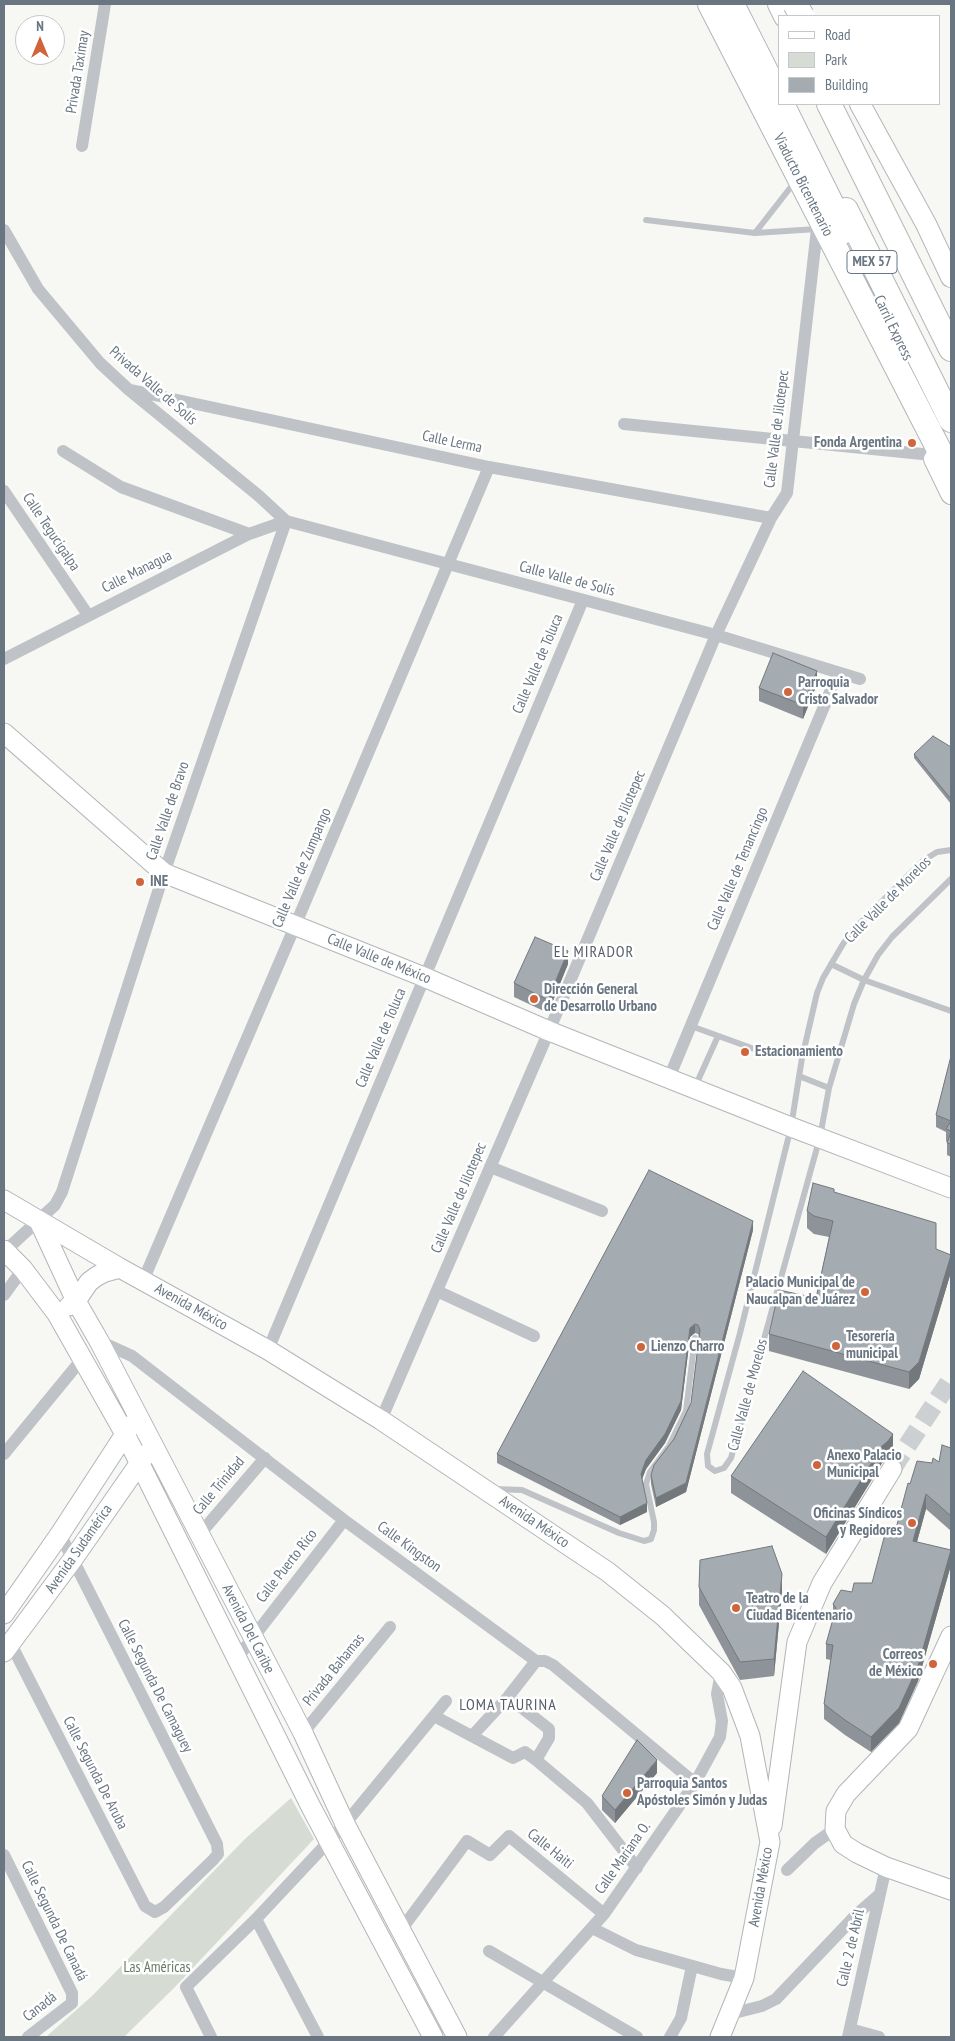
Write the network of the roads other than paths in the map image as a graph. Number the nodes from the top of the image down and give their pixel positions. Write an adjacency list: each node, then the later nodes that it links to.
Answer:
1 (105, 4): 15 (street, Privada Taximay)
2 (700, 4): 16 (main road)
3 (710, 4): 31 (highway, Viaducto Bicentenario)
4 (732, 4): 9 (highway)
5 (742, 4): 8 (highway)
6 (807, 4): 7 (main road)
7 (813, 15)
8 (778, 74)
9 (778, 95)
10 (782, 105): 28 (highway, Carril Express)
11 (793, 105): 25 (highway, MEX 57)
12 (830, 105): 23 (highway, MEX 57)
13 (846, 105): 22 (highway)
14 (861, 105): 21 (main road)
15 (82, 146)
16 (794, 183): 18 (main road); 20 (lane)
17 (646, 220): 20 (lane)
18 (817, 229): 20 (lane); 27 (street, Calle Valle de Jilotepec); 28 (main road)
19 (4, 230): 24 (street, Privada Valle de Solís)
20 (755, 233)
21 (951, 277)
22 (951, 316)
23 (951, 349)
24 (128, 389): 30 (street, Calle Lerma); 35 (street, Privada Valle de Solís)
25 (951, 420)
26 (624, 424): 27 (street)
27 (792, 441): 28 (street); 34 (street, Calle Valle de Jilotepec)
28 (941, 450): 33 (main road)
29 (63, 451): 36 (street)
30 (489, 467): 34 (street, Calle Lerma); 37 (street, Calle Valle de Zumpango)
31 (951, 473)
32 (4, 492): 39 (street, Calle Tegucigalpa)
33 (951, 494)
34 (771, 518): 40 (street, Calle Valle de Jilotepec)
35 (286, 521): 36 (street, Calle Managua); 37 (street, Calle Valle de Solís); 46 (street, Calle Valle de Bravo)
36 (249, 534): 39 (street, Calle Managua)
37 (449, 563): 38 (street, Calle Valle de Solís); 48 (street, Calle Valle de Zumpango)
38 (583, 600): 40 (street, Calle Valle de Solís); 50 (street, Calle Valle de Toluca)
39 (88, 615): 41 (street, Calle Managua)
40 (716, 635): 42 (street, Calle Valle de Solís); 54 (street, Calle Valle de Jilotepec)
41 (4, 658)
42 (838, 673): 43 (street, Calle Valle de Solís); 53 (street, Calle Valle de Tenancingo)
43 (860, 679)
44 (4, 733): 46 (main road, Calle Valle de México)
45 (951, 850): 49 (lane, Calle Valle de Morelos)
46 (164, 873): 48 (main road, Calle Valle de México); 67 (street, Calle Valle de Bravo)
47 (951, 879): 51 (lane, Calle Valle de Morelos)
48 (296, 926): 50 (main road, Calle Valle de México); 71 (street, Calle Valle de Zumpango)
49 (831, 964): 51 (lane); 57 (lane, Calle Valle de Morelos)
50 (424, 977): 54 (main road, Calle Valle de México); 79 (street, Calle Valle de Toluca)
51 (864, 980): 52 (lane); 60 (lane, Calle Valle de Morelos)
52 (951, 1011)
53 (691, 1026): 55 (lane); 58 (street, Calle Valle de Tenancingo)
54 (549, 1031): 58 (main road, Calle Valle de México); 63 (street, Calle Valle de Jilotepec)
55 (718, 1036): 56 (lane); 59 (lane)
56 (768, 1054)
57 (799, 1076): 60 (lane); 61 (lane, Calle Valle de Morelos)
58 (669, 1078): 59 (main road, Calle Valle de México)
59 (695, 1088): 61 (main road, Calle Valle de México)
60 (829, 1088): 62 (lane, Calle Valle de Morelos)
61 (791, 1127): 62 (main road, Calle Valle de México); 62 (lane, Calle Valle de Morelos)
62 (820, 1137): 64 (main road, Calle Valle de México)
63 (490, 1167): 66 (street); 72 (street, Calle Valle de Jilotepec)
64 (951, 1188)
65 (4, 1200): 67 (main road, Avenida México)
66 (602, 1211)
67 (39, 1221): 68 (street, Calle Valle de Bravo); 69 (main road, Avenida México); 74 (main road, Avenida Del Caribe)
68 (4, 1251): 70 (main road, Avenida Del Caribe)
69 (120, 1268): 71 (main road, Avenida México); 74 (main road)
70 (23, 1269): 73 (street); 75 (main road, Avenida Del Caribe)
71 (143, 1281): 79 (main road, Avenida México)
72 (437, 1291): 76 (street); 82 (street, Calle Valle de Jilotepec)
73 (4, 1295)
74 (76, 1301): 75 (main road); 78 (main road, Avenida Del Caribe)
75 (57, 1314): 80 (main road, Avenida Del Caribe)
76 (534, 1336)
77 (695, 1338): 89 (lane)
78 (100, 1341): 81 (main road, Avenida Del Caribe); 86 (street, Calle Kingston)
79 (268, 1350): 82 (main road, Avenida México)
80 (82, 1358): 83 (main road, Avenida Del Caribe); 85 (street)
81 (137, 1415): 83 (main road, Avenida Sudamérica); 84 (main road, Avenida Del Caribe)
82 (381, 1420): 89 (main road, Avenida México)
83 (125, 1434): 87 (main road, Avenida Del Caribe); 91 (main road, Avenida Sudamérica)
84 (152, 1444): 87 (main road, Avenida Sudamérica); 92 (main road, Avenida Del Caribe)
85 (4, 1454)
86 (264, 1458): 90 (street, Calle Kingston); 92 (street, Calle Trinidad)
87 (140, 1463): 93 (main road, Avenida Sudamérica); 99 (main road, Avenida Del Caribe)
88 (892, 1469): 112 (main road)
89 (486, 1488): 101 (main road, Avenida México)
90 (344, 1520): 97 (street, Calle Puerto Rico); 100 (street, Calle Kingston)
91 (60, 1534): 93 (street, Calle Segunda De Camaguey); 94 (main road, Avenida Sudamérica)
92 (199, 1535): 97 (main road, Avenida Del Caribe)
93 (73, 1560): 98 (main road, Avenida Sudamérica); 119 (street, Calle Segunda De Camaguey)
94 (4, 1614)
95 (390, 1627): 105 (street, Privada Bahamas)
96 (951, 1636): 110 (main road)
97 (252, 1639): 99 (street, Calle Puerto Rico); 105 (main road, Avenida Del Caribe)
98 (7, 1648): 119 (street, Calle Segunda De Aruba)
99 (238, 1657): 111 (main road, Avenida Del Caribe)
100 (536, 1661): 102 (street); 108 (street, Calle Kingston)
101 (721, 1672): 108 (street, Calle Mariana O.); 112 (main road, Avenida México)
102 (508, 1697): 106 (street); 107 (street)
103 (446, 1701): 104 (street)
104 (434, 1716): 106 (street); 109 (street)
105 (303, 1734): 109 (main road, Avenida Del Caribe)
106 (472, 1736): 107 (street)
107 (536, 1760): 115 (street)
108 (695, 1784): 115 (street, Calle Mariana O.)
109 (346, 1824): 111 (street); 123 (main road, Avenida Del Caribe)
110 (835, 1829): 114 (main road); 116 (street)
111 (330, 1840): 121 (street); 134 (main road, Avenida Del Caribe)
112 (770, 1842): 126 (main road, Avenida México)
113 (4, 1855): 128 (street, Calle Segunda De Canadá)
114 (886, 1867): 117 (main road); 118 (street, Calle 2 de Abril)
115 (637, 1868): 120 (street, Calle Mariana O.)
116 (787, 1870)
117 (951, 1890)
118 (880, 1894): 129 (street); 130 (street, Calle 2 de Abril)
119 (155, 1912)
120 (604, 1914): 122 (street, Calle Mariana O.); 123 (street, Calle Haiti)
121 (256, 1919): 132 (street); 133 (street)
122 (592, 1928): 125 (street); 127 (street, Calle Mariana O.)
123 (401, 1930): 135 (main road, Avenida Del Caribe)
124 (489, 1951): 127 (street)
125 (692, 1966): 126 (street); 138 (street)
126 (744, 1978): 129 (main road, Avenida México)
127 (545, 1982): 136 (street, Calle Mariana O.); 137 (street)
128 (72, 2003): 131 (street, Canadá)
129 (730, 2014): 139 (main road, Avenida México)
130 (849, 2033): 140 (street)
131 (28, 2037)
132 (211, 2037)
133 (318, 2037)
134 (433, 2037)
135 (457, 2037)
136 (494, 2037)
137 (637, 2037)
138 (670, 2037)
139 (720, 2037)
140 (879, 2037)

